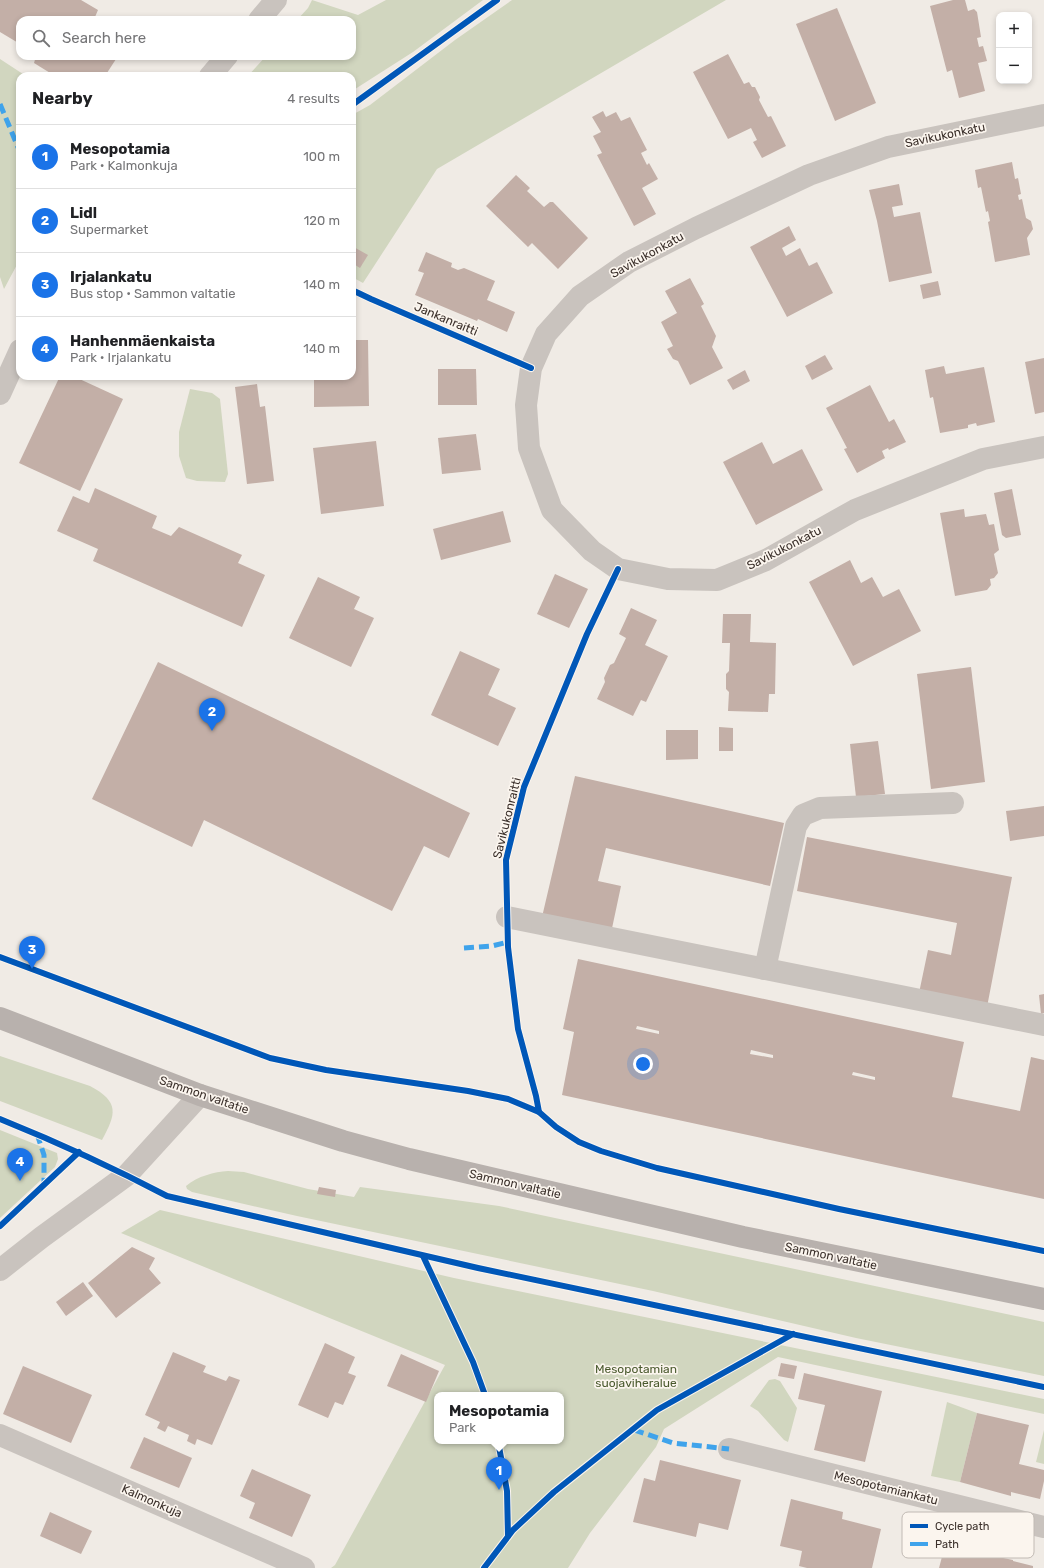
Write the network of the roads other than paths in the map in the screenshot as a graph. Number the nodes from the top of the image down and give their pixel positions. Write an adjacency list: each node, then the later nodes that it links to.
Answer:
1 (276, 0): 2 (street)
2 (262, 16)
3 (224, 60): 4 (street)
4 (213, 72)
5 (1044, 115): 8 (street, Savikukonkatu)
6 (16, 359): 7 (street)
7 (0, 394)
8 (1044, 447)
9 (953, 803): 11 (street)
10 (507, 917): 11 (street)
11 (765, 969): 13 (street)
12 (0, 1018): 14 (main road, Sammon valtatie)
13 (1044, 1026)
14 (200, 1095): 15 (street); 16 (main road, Sammon valtatie)
15 (0, 1270)
16 (1044, 1299)
17 (0, 1435): 22 (street, Kalmonkuja)
18 (729, 1449): 19 (street, Mesopotamiankatu)
19 (983, 1512)
20 (1034, 1525): 21 (street, Mesopotamiankatu)
21 (1044, 1527)
22 (304, 1568)

